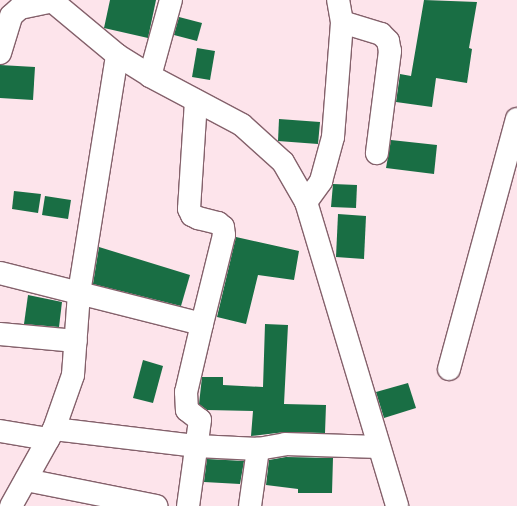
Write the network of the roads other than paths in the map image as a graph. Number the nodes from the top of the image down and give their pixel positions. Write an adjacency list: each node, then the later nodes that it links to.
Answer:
1 (52, 0): 5 (street); 6 (street)
2 (171, 0): 7 (street)
3 (338, 0): 4 (street)
4 (342, 22): 10 (street); 11 (street)
5 (0, 53)
6 (117, 55): 7 (street); 13 (street)
7 (150, 76): 8 (street)
8 (196, 101): 11 (street); 14 (street)
9 (517, 119): 17 (street)
10 (377, 153)
11 (306, 202): 21 (street)
12 (0, 273): 13 (street)
13 (79, 293): 14 (street); 16 (street)
14 (202, 324): 20 (street)
15 (0, 334): 16 (street)
16 (76, 341): 19 (street)
17 (449, 369)
18 (0, 431): 19 (street)
19 (51, 434): 20 (street); 23 (street)
20 (197, 446): 22 (street); 26 (street)
21 (379, 447): 22 (street); 28 (street)
22 (258, 449): 27 (street)
23 (26, 480): 24 (street); 25 (street)
24 (11, 506)
25 (156, 506)
26 (188, 506)
27 (250, 506)
28 (397, 506)

